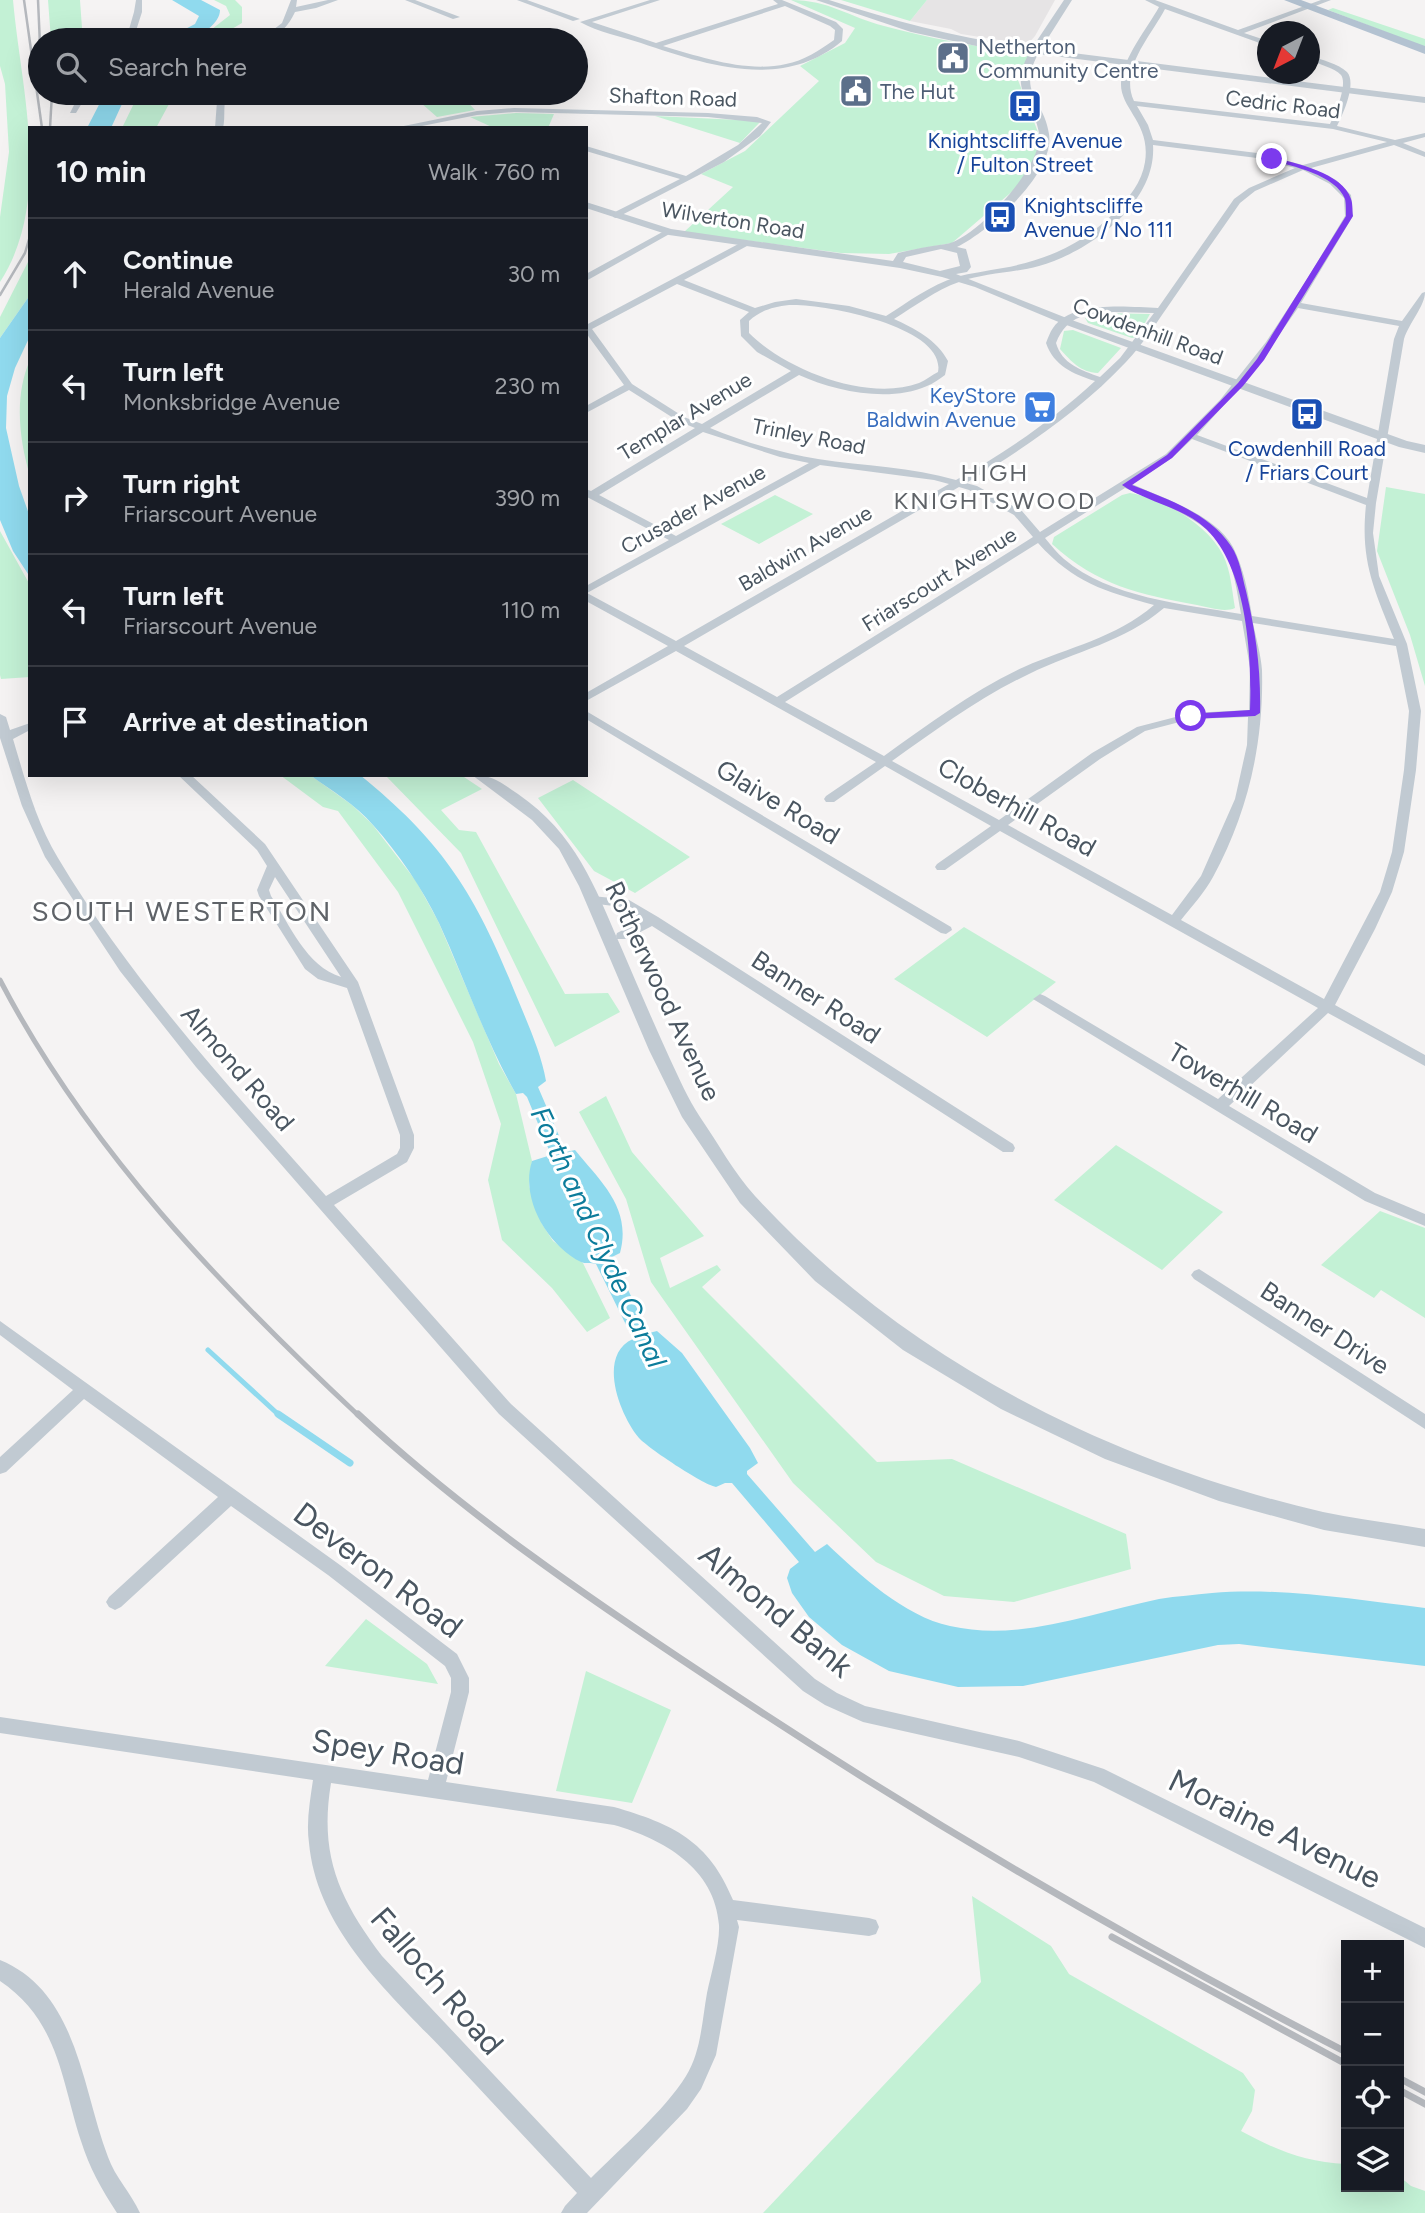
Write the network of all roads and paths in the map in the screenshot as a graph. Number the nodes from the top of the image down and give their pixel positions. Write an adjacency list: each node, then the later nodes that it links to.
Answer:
1 (139, 0): 20 (street)
2 (294, 0): 17 (street)
3 (312, 0): 14 (street)
4 (335, 0): 14 (street)
5 (408, 0): 18 (street)
6 (520, 0): 19 (street)
7 (657, 0): 19 (street)
8 (820, 0): 27 (street)
9 (1068, 0): 27 (street)
10 (1148, 0): 15 (street)
11 (1290, 0): 16 (main road)
12 (1325, 0): 16 (street); 23 (main road)
13 (780, 2): 25 (street); 25 (street)
14 (324, 4): 17 (street)
15 (1164, 6): 22 (street); 29 (street)
16 (1308, 7): 22 (street); 26 (main road)
17 (293, 10): 21 (street)
18 (456, 17)
19 (580, 21): 25 (street)
20 (134, 28)
21 (282, 28)
22 (1237, 33): 24 (street)
23 (1425, 37)
24 (1257, 40)
25 (658, 44)
26 (1425, 50)
27 (1035, 52): 29 (street); 50 (street)
28 (1320, 62): 30 (street)
29 (1132, 64): 30 (street); 32 (street)
30 (1346, 90): 31 (street); 38 (street)
31 (1425, 100)
32 (1133, 103): 38 (street, Cedric Road); 40 (street)
33 (75, 105): 35 (street)
34 (220, 105): 36 (street)
35 (73, 110)
36 (220, 126)
37 (409, 126): 45 (street, Shafton Road)
38 (1333, 127): 41 (street, Cedric Road)
39 (1425, 135): 41 (street, Baldwin Avenue)
40 (1150, 142): 44 (street, Friarscourt Avenue); 56 (street)
41 (1397, 143): 43 (street, Cedric Road); 44 (street, Baldwin Avenue)
42 (588, 149): 45 (street)
43 (1425, 155)
44 (1307, 168): 59 (street, Friarscourt Avenue); 61 (street, Baldwin Avenue)
45 (684, 178): 47 (street, Shafton Road)
46 (588, 206): 47 (street, Wilverton Road)
47 (616, 215): 48 (street, Wilverton Road)
48 (670, 232): 49 (street, Wilverton Road); 53 (street)
49 (744, 244): 51 (street, Wilverton Road); 57 (street)
50 (962, 246): 51 (street); 56 (street)
51 (900, 261): 54 (street, Wilverton Road)
52 (588, 266): 53 (street)
53 (601, 270): 55 (street)
54 (944, 274): 56 (street, Cowdenhill Road)
55 (588, 277)
56 (970, 277): 62 (street); 63 (street, Cowdenhill Road)
57 (676, 280): 60 (street); 65 (street)
58 (1425, 295): 64 (street)
59 (1295, 304): 64 (street); 70 (street, Friarscourt Avenue)
60 (755, 311): 62 (street); 68 (street)
61 (1162, 311): 63 (street); 67 (street, Baldwin Avenue)
62 (886, 320): 68 (street)
63 (1065, 321): 67 (street, Cowdenhill Road); 69 (street)
64 (1404, 324): 75 (street)
65 (588, 328)
66 (588, 330): 71 (street, Trinley Road)
67 (1134, 346): 69 (street, Baldwin Avenue); 70 (street, Cowdenhill Road)
68 (798, 371): 73 (street, Templar Avenue)
69 (1103, 381): 78 (street, Baldwin Avenue)
70 (1240, 385): 74 (street, Friarscourt Avenue); 75 (street, Cowdenhill Road)
71 (629, 386): 72 (street); 73 (street, Trinley Road)
72 (588, 409)
73 (702, 428): 77 (street, Trinley Road); 80 (street, Templar Avenue)
74 (1192, 436): 79 (street, Friarscourt Avenue); 81 (street)
75 (1382, 436): 76 (street, Cowdenhill Road); 81 (street)
76 (1425, 449)
77 (818, 462): 78 (street, Trinley Road); 83 (street, Crusader Avenue)
78 (958, 482): 82 (street, Trinley Road); 89 (street, Baldwin Avenue)
79 (1126, 485): 82 (street, Friarscourt Avenue); 87 (street)
80 (589, 494): 83 (street)
81 (1371, 503): 88 (street)
82 (1041, 539): 86 (street, Trinley Road); 91 (street, Friarscourt Avenue)
83 (676, 540): 84 (street, Crusader Avenue)
84 (588, 592)
85 (588, 594): 89 (street, Cloberhill Road)
86 (1163, 604): 87 (street, Trinley Road); 97 (street)
87 (1247, 619): 88 (street, Trinley Road); 92 (street)
88 (1401, 644): 98 (street)
89 (676, 646): 90 (street, Baldwin Avenue); 91 (street, Cloberhill Road)
90 (588, 697)
91 (777, 702): 97 (street, Cloberhill Road)
92 (1255, 713): 103 (street); 108 (street)
93 (588, 715): 109 (street, Glaive Road)
94 (0, 718): 96 (street, Almond Road)
95 (28, 727): 96 (street)
96 (6, 738): 117 (street, Almond Road)
97 (884, 762): 102 (street); 103 (street, Cloberhill Road)
98 (1410, 770): 99 (street); 113 (street)
99 (1425, 775)
100 (186, 777): 104 (street)
101 (482, 777): 106 (street, Rotherwood Avenue)
102 (830, 799)
103 (999, 825): 105 (street); 108 (street, Cloberhill Road)
104 (274, 865): 111 (street); 111 (street)
105 (941, 867)
106 (593, 900): 107 (street, Banner Road); 126 (street, Rotherwood Avenue)
107 (653, 920): 110 (street); 116 (street, Banner Road)
108 (1173, 922): 113 (street, Cloberhill Road)
109 (946, 930)
110 (622, 936)
111 (353, 985): 117 (street)
112 (1040, 999): 115 (street, Towerhill Road)
113 (1326, 1007): 114 (street, Cloberhill Road); 115 (street)
114 (1425, 1061)
115 (1219, 1107): 118 (street, Towerhill Road)
116 (1008, 1148)
117 (325, 1204): 122 (street, Almond Road)
118 (1425, 1220)
119 (1199, 1275): 123 (street, Banner Drive)
120 (0, 1327): 121 (street, Deveron Road)
121 (83, 1390): 124 (street); 125 (street, Deveron Road)
122 (506, 1409): 130 (street, Almond Bank)
123 (1425, 1422)
124 (0, 1467)
125 (230, 1496): 127 (street); 131 (street, Deveron Road)
126 (1425, 1538)
127 (115, 1602)
128 (0, 1725): 129 (street, Spey Road)
129 (324, 1772): 131 (street, Spey Road); 136 (street, Falloch Road)
130 (1098, 1775): 134 (street, Moraine Avenue)
131 (435, 1789): 132 (street, Spey Road)
132 (727, 1909): 133 (street); 136 (street, Spey Road)
133 (869, 1927)
134 (1425, 1938)
135 (0, 1970): 137 (street)
136 (591, 2193): 138 (street, Spey Road)
137 (129, 2213)
138 (572, 2213)

